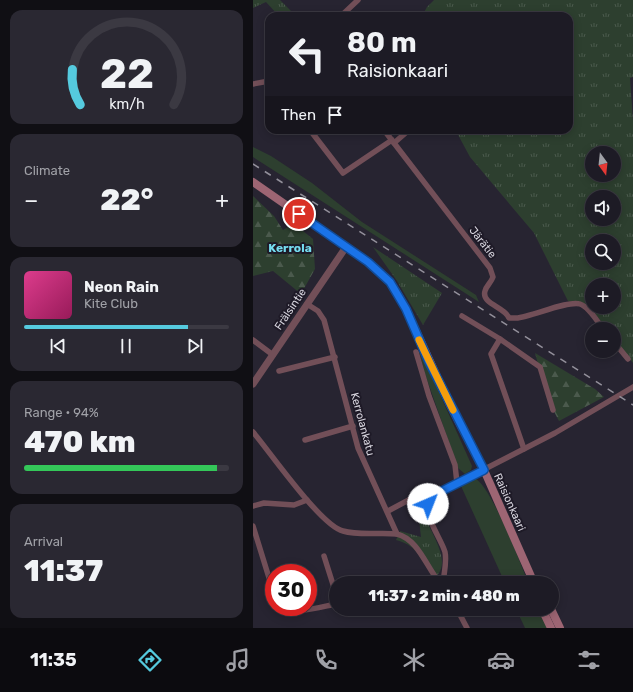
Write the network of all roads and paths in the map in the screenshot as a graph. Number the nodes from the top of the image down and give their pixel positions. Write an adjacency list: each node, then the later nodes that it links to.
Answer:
1 (358, 0): 2 (street)
2 (345, 12)
3 (265, 82): 4 (street)
4 (253, 84)
5 (313, 134): 8 (street)
6 (387, 134): 8 (street, Järätie)
7 (403, 134): 8 (street)
8 (393, 141): 13 (street, Järätie)
9 (253, 182): 10 (main road, Raisionkaari)
10 (346, 246): 11 (street, Frälsintie); 29 (main road, Raisionkaari)
11 (307, 304): 18 (street, Frälsintie); 19 (street, Kerrolankatu)
12 (462, 316): 14 (street)
13 (597, 322)
14 (500, 339): 24 (street); 28 (street)
15 (253, 340): 18 (street)
16 (621, 350): 20 (street)
17 (416, 352): 30 (street)
18 (273, 355): 22 (street, Frälsintie)
19 (335, 357): 21 (street); 25 (street, Kerrolankatu)
20 (628, 359)
21 (279, 371)
22 (253, 384)
23 (633, 388): 28 (street)
24 (553, 410)
25 (353, 426): 27 (street); 34 (street, Kerrolankatu)
26 (253, 432): 32 (street)
27 (305, 440)
28 (524, 449): 29 (street)
29 (484, 470): 30 (street); 42 (main road, Raisionkaari)
30 (457, 483): 31 (street)
31 (430, 499): 34 (street); 41 (street)
32 (307, 500): 33 (street); 36 (street)
33 (253, 506)
34 (388, 511): 36 (street, Kerrolankatu)
35 (253, 526): 38 (street)
36 (397, 534): 40 (street)
37 (324, 556): 39 (street)
38 (265, 565)
39 (330, 576)
40 (434, 576)
41 (444, 576)
42 (531, 576)
43 (329, 605): 44 (street)
44 (317, 607)
45 (461, 616): 48 (street)
46 (545, 616): 49 (main road)
47 (554, 616): 50 (main road)
48 (467, 628)
49 (551, 628)
50 (560, 628)

